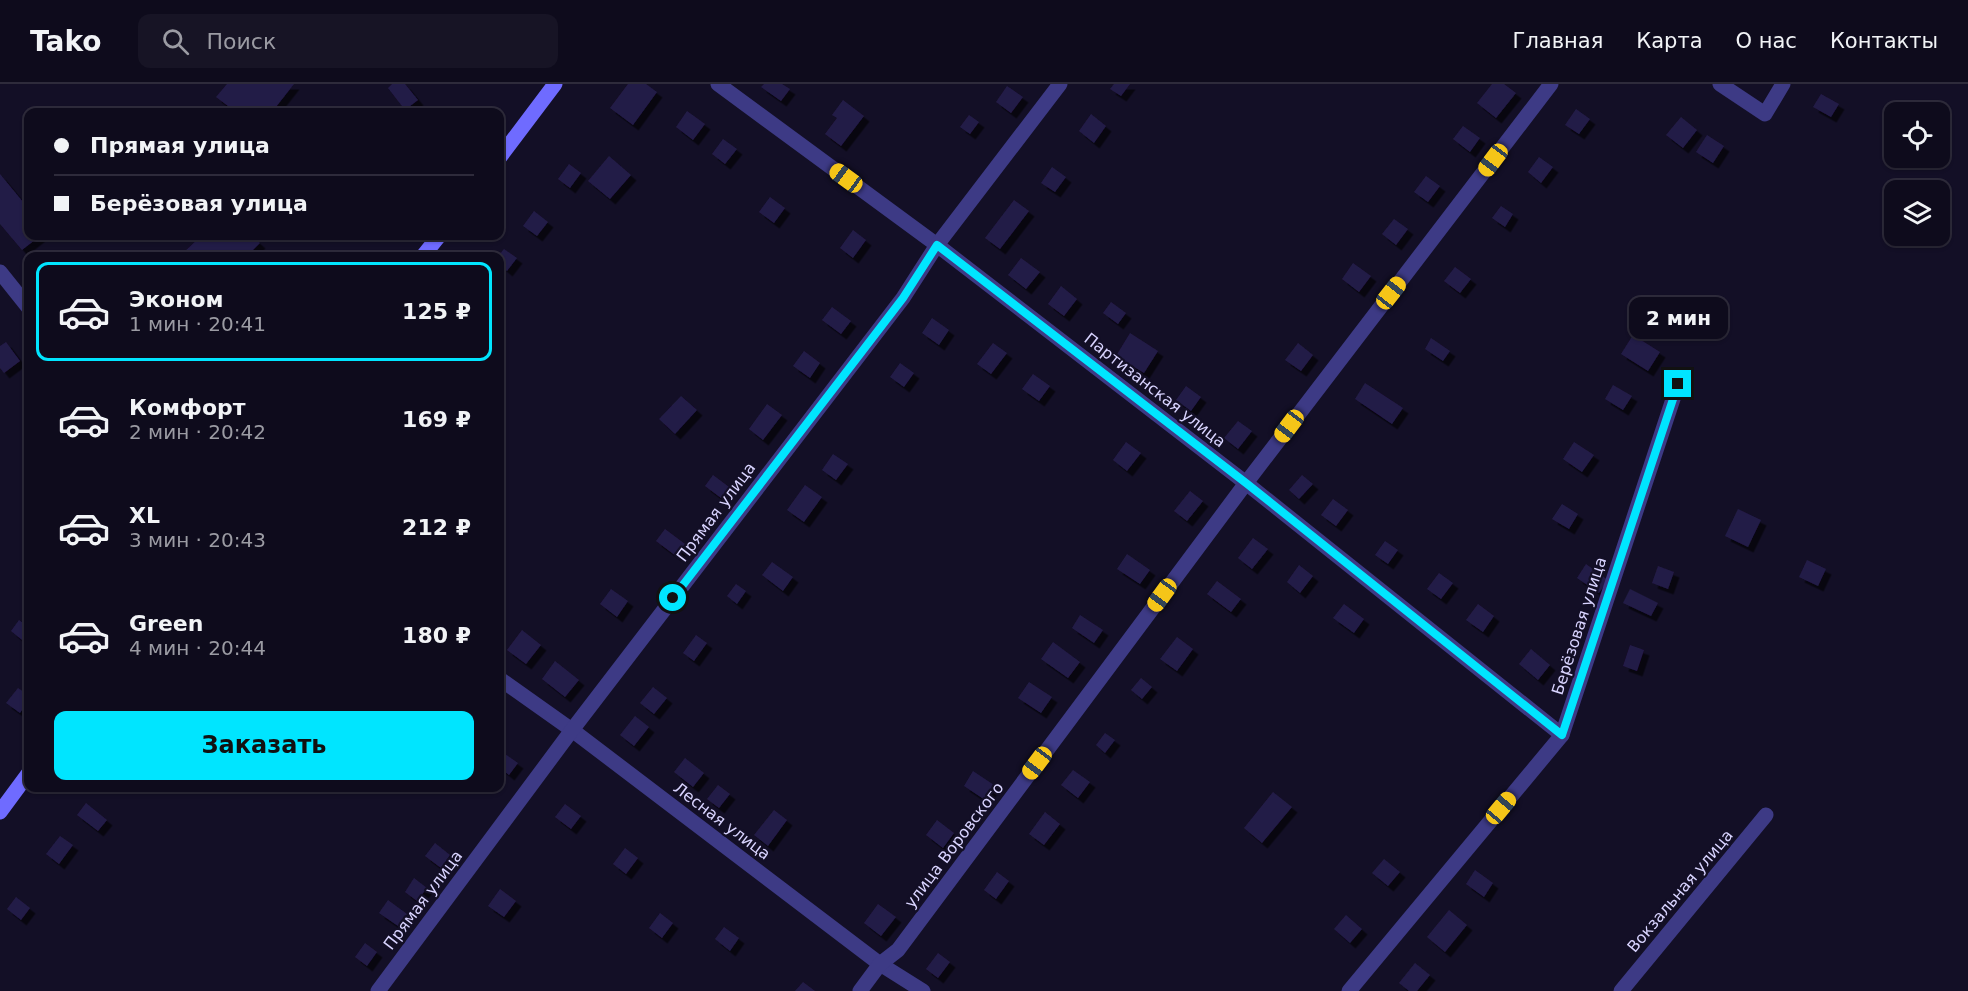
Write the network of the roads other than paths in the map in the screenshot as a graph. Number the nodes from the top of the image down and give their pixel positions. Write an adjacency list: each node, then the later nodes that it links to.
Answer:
1 (555, 84): 7 (street)
2 (718, 84): 9 (street, Партизанская улица)
3 (1060, 84): 9 (street, Прямая улица)
4 (1551, 84): 14 (street, улица Воровского)
5 (1720, 84): 6 (street)
6 (1783, 84)
7 (504, 151)
8 (436, 240): 10 (street)
9 (937, 245): 14 (street, Партизанская улица); 16 (street, Прямая улица)
10 (426, 252)
11 (0, 272): 12 (street)
12 (24, 302)
13 (1678, 384): 17 (street, Берёзовая улица)
14 (1246, 483): 17 (street, Партизанская улица); 21 (street, улица Воровского)
15 (504, 682): 16 (street, Лесная улица)
16 (572, 730): 21 (street, Лесная улица); 22 (street, Прямая улица)
17 (1562, 735): 25 (street, Берёзовая улица)
18 (24, 779): 19 (street)
19 (0, 812)
20 (1766, 815): 26 (street, Вокзальная улица)
21 (880, 964): 23 (street, улица Воровского); 24 (street, Лесная улица)
22 (378, 991)
23 (860, 991)
24 (922, 991)
25 (1349, 991)
26 (1621, 991)

